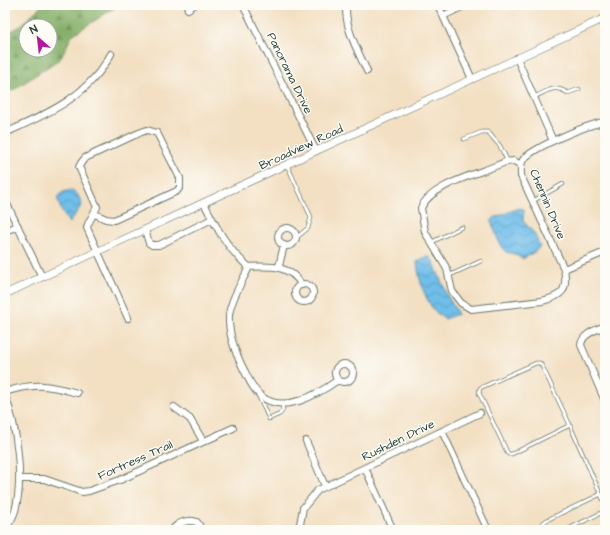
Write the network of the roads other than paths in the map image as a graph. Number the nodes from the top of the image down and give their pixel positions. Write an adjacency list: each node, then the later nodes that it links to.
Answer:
1 (194, 5): 6 (street)
2 (243, 5): 19 (street, Panorama Drive)
3 (346, 5): 11 (street)
4 (438, 5): 7 (street)
5 (466, 5): 7 (street)
6 (188, 9)
7 (443, 16): 12 (street)
8 (605, 18): 10 (street, Broadview Road)
9 (111, 54): 16 (street)
10 (518, 58): 12 (street, Broadview Road); 14 (street)
11 (367, 71)
12 (472, 79): 19 (street, Broadview Road)
13 (579, 89): 14 (lane)
14 (534, 97): 18 (street)
15 (605, 122): 18 (street, Chennin Drive)
16 (5, 133)
17 (464, 140): 20 (lane)
18 (553, 141): 22 (street, Chennin Drive)
19 (316, 151): 21 (street, Broadview Road)
20 (508, 162): 22 (street); 34 (street)
21 (287, 165): 26 (street, Broadview Road); 33 (lane)
22 (521, 165): 25 (street, Chennin Drive)
23 (563, 184): 25 (lane)
24 (5, 200): 29 (street)
25 (533, 201): 41 (street, Chennin Drive)
26 (204, 203): 28 (street); 31 (street, Broadview Road)
27 (95, 214): 27 (street); 36 (street)
28 (212, 219): 31 (street); 40 (street)
29 (18, 226): 32 (street); 43 (street)
30 (462, 227): 34 (lane)
31 (145, 230): 36 (street, Broadview Road)
32 (5, 232)
33 (296, 238): 35 (street); 35 (street)
34 (432, 242): 42 (street)
35 (284, 245): 39 (street)
36 (98, 252): 43 (street, Broadview Road); 46 (street)
37 (605, 252): 41 (street)
38 (481, 261): 42 (lane)
39 (279, 266): 40 (street); 44 (street)
40 (249, 267): 51 (street)
41 (564, 269): 42 (street, Chennin Drive)
42 (448, 276)
43 (42, 277): 45 (street, Broadview Road)
44 (302, 285)
45 (5, 294)
46 (128, 318)
47 (605, 326): 50 (street)
48 (338, 380): 56 (street)
49 (605, 383): 50 (street)
50 (598, 386): 55 (street)
51 (256, 391): 56 (street); 56 (lane)
52 (5, 392): 53 (street)
53 (77, 393)
54 (5, 396): 65 (street)
55 (605, 401)
56 (282, 404)
57 (174, 407): 62 (street)
58 (480, 413): 61 (street, Rushden Drive)
59 (570, 425): 59 (lane); 67 (lane)
60 (233, 428): 62 (street, Fortress Trail)
61 (442, 431): 64 (street, Rushden Drive); 75 (street)
62 (203, 441): 65 (street, Fortress Trail)
63 (306, 441): 66 (street)
64 (365, 468): 66 (street, Rushden Drive); 74 (street)
65 (19, 478): 70 (street)
66 (325, 486): 73 (street, Rushden Drive)
67 (601, 494): 68 (lane); 76 (lane)
68 (605, 504)
69 (605, 511): 77 (lane)
70 (5, 530)
71 (172, 530): 72 (street)
72 (202, 530)
73 (299, 530)
74 (393, 530)
75 (488, 530)
76 (543, 530)
77 (566, 530)

